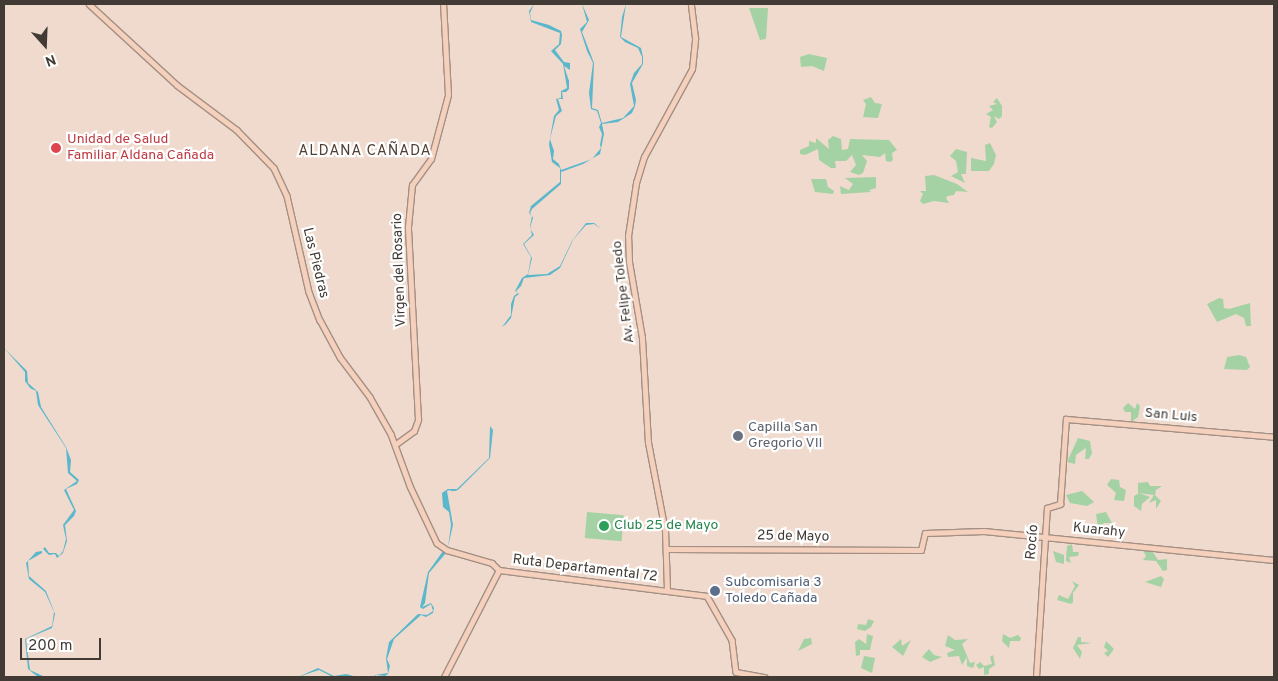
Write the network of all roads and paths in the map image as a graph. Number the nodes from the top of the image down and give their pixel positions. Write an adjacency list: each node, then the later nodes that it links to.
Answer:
1 (89, 4): 6 (street, Las Piedras)
2 (443, 4): 6 (street, Virgen del Rosario)
3 (691, 4): 8 (street, Av. Felipe Toledo)
4 (1066, 419): 5 (street, San Luis); 7 (street, Rocío)
5 (1274, 437)
6 (396, 444): 11 (street, Las Piedras)
7 (1045, 537): 9 (street, Kuarahy); 10 (street, Kuarahy); 15 (street, Rocío)
8 (666, 548): 9 (street, 25 de Mayo); 12 (street, Av. Felipe Toledo)
9 (921, 550)
10 (1274, 560)
11 (499, 570): 12 (street, Ruta Departamental 72); 13 (street)
12 (667, 590): 14 (street, Ruta Departamental 72)
13 (444, 677)
14 (765, 677)
15 (1036, 677)

